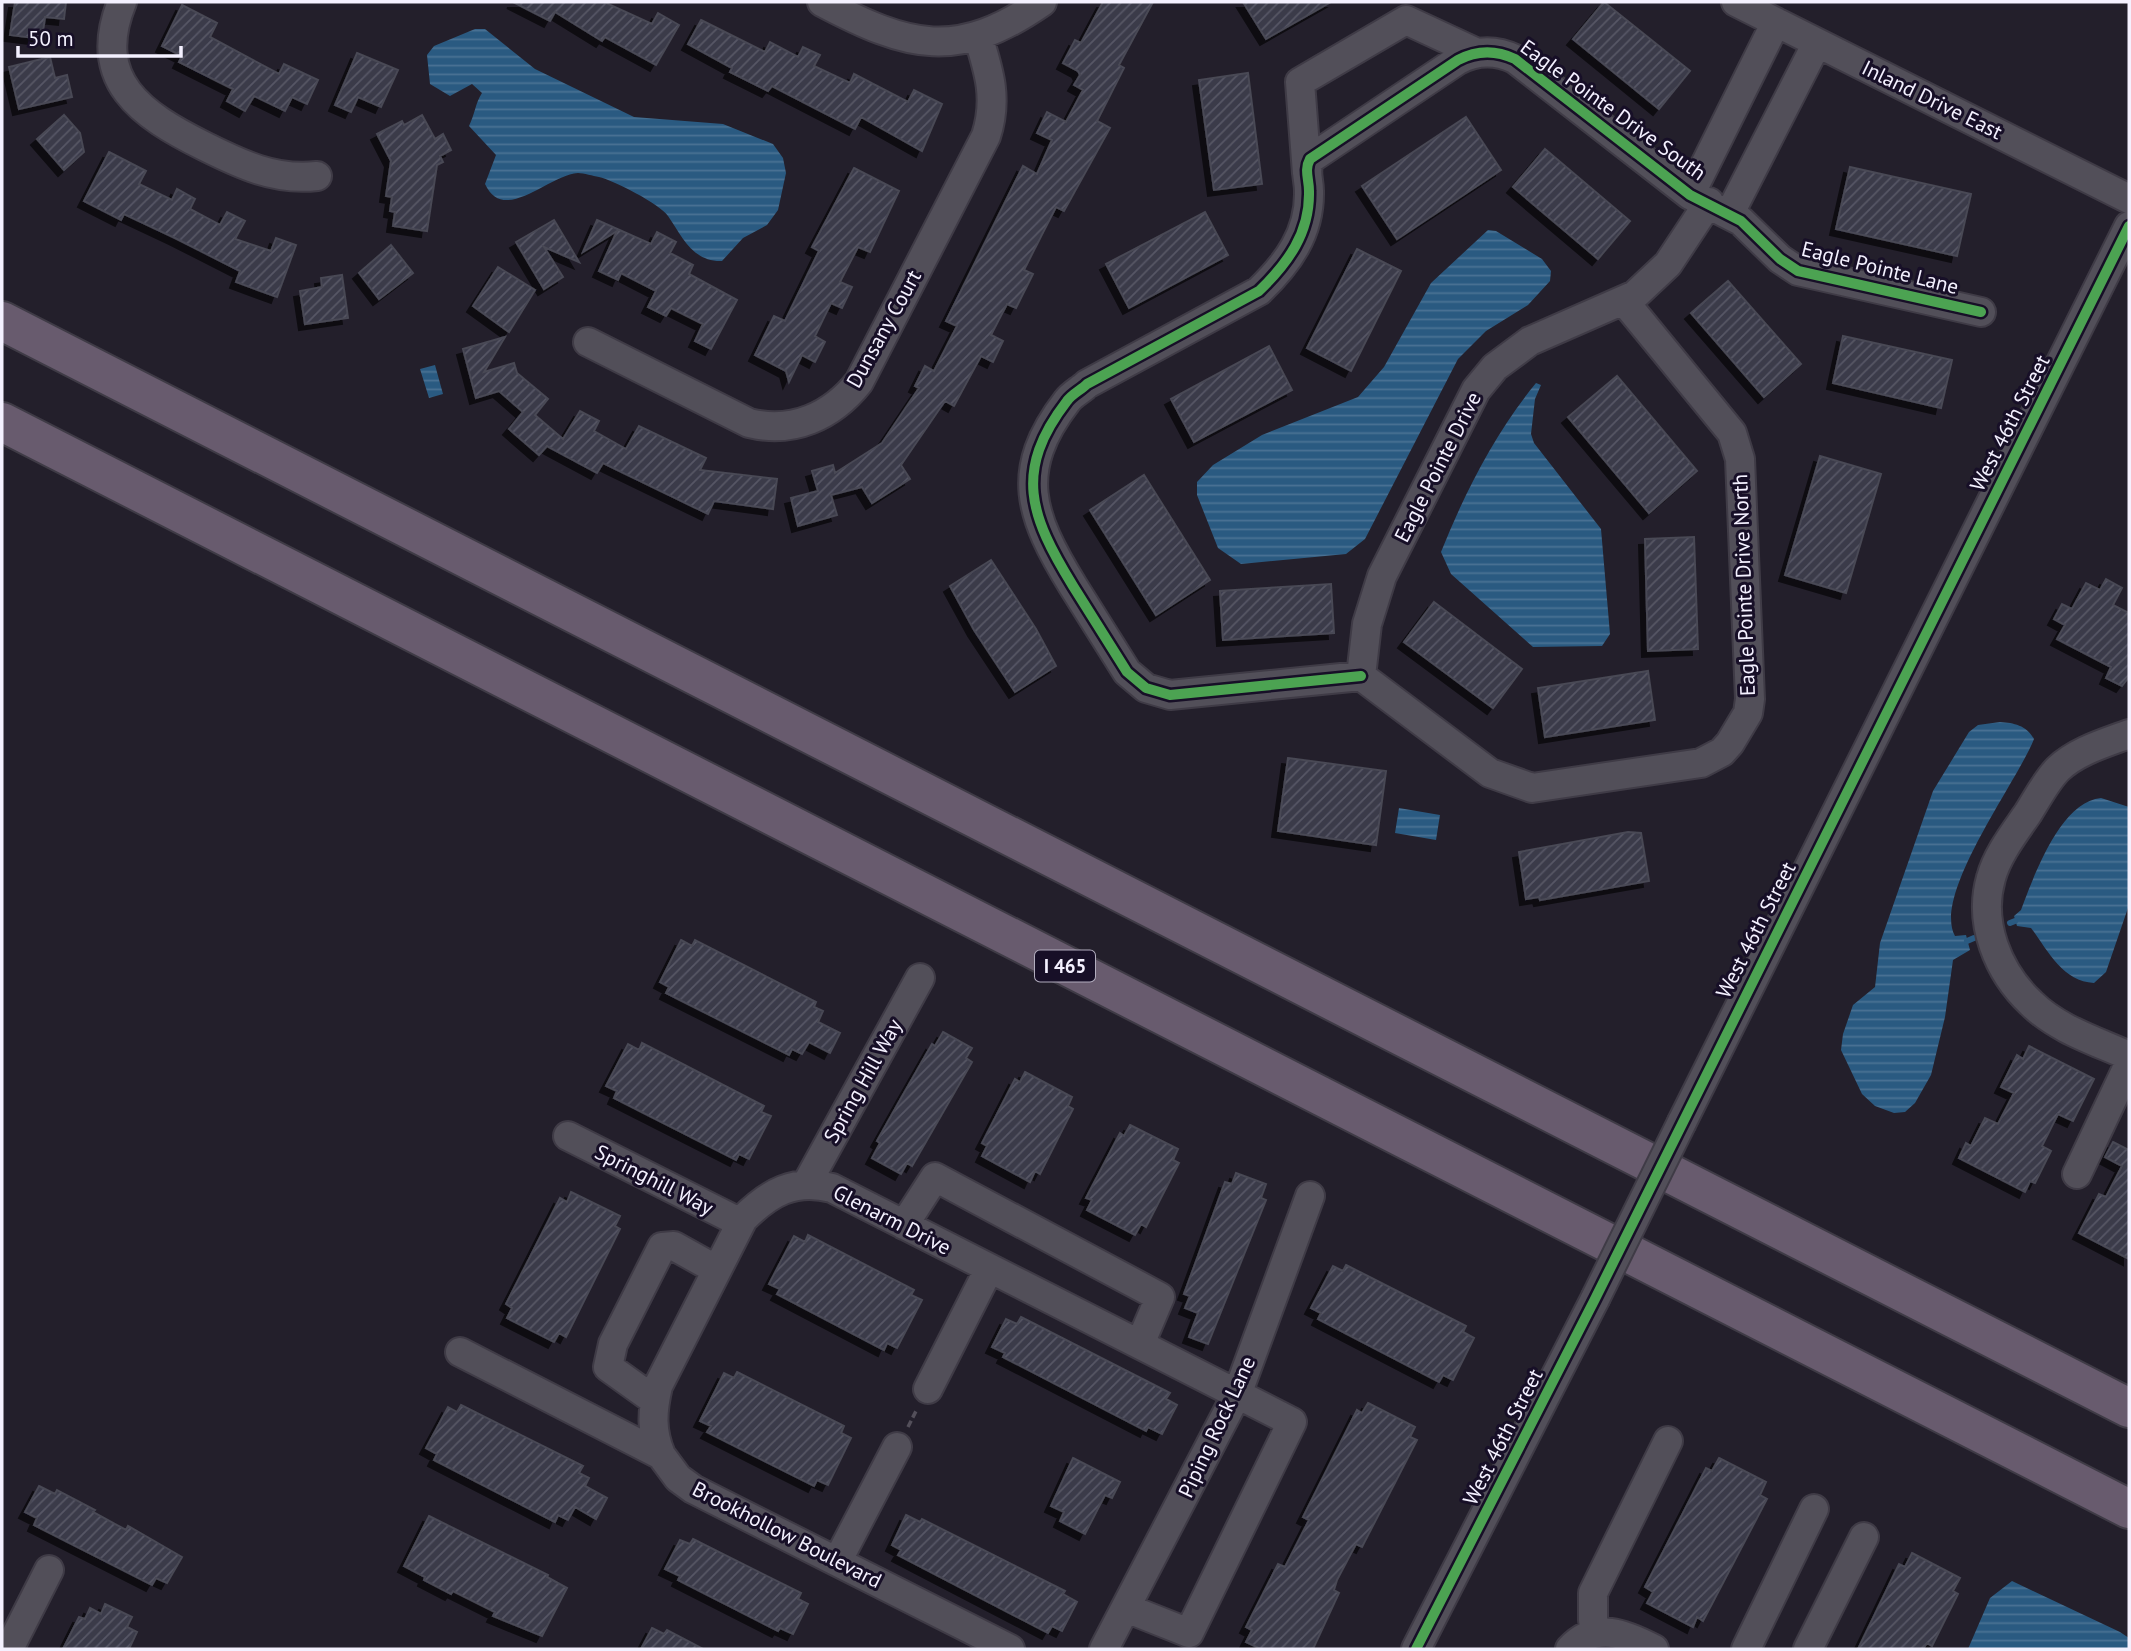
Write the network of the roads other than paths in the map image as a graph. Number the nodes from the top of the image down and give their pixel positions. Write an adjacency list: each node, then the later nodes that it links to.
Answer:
1 (122, 2): 10 (street)
2 (822, 2): 6 (street)
3 (1042, 2): 6 (street)
4 (1736, 2): 5 (street, Inland Drive East)
5 (1776, 22): 7 (street, Inland Drive East); 12 (street, Eagle Pointe Drive)
6 (978, 36): 17 (street, Dunsany Court)
7 (1817, 43): 11 (street, Inland Drive East); 12 (street, Eagle Pointe Drive)
8 (1477, 53): 9 (street); 9 (street, Eagle Pointe Drive South); 12 (street, Eagle Pointe Drive South)
9 (1307, 173): 19 (street)
10 (317, 176)
11 (2129, 199)
12 (1710, 203): 14 (street, Eagle Pointe Drive); 15 (street, Eagle Pointe Lane)
13 (2129, 226): 51 (street, West 46th Street, bridge)
14 (1624, 301): 19 (street, Eagle Pointe Drive); 19 (street, Eagle Pointe Drive North)
15 (1980, 312)
16 (2, 321): 37 (highway)
17 (588, 342)
18 (2, 422): 42 (highway, I 465)
19 (1361, 676)
20 (2129, 734): 22 (street)
21 (920, 978): 26 (street, Spring Hill Way)
22 (2129, 1056)
23 (2129, 1063): 25 (street)
24 (568, 1136): 28 (street, Springhill Way)
25 (2077, 1174)
26 (806, 1185): 28 (street, Glenarm Drive); 29 (street, Glenarm Drive)
27 (1310, 1196): 35 (street, Piping Rock Lane)
28 (741, 1223): 31 (street, Glenarm Drive)
29 (904, 1225): 30 (street, Glenarm Drive); 32 (street)
30 (989, 1269): 32 (street, Glenarm Drive); 34 (street)
31 (717, 1270): 36 (street, Glenarm Drive); 36 (street)
32 (1140, 1344): 35 (street, Glenarm Drive)
33 (460, 1352): 40 (street, Brookhollow Boulevard)
34 (928, 1389)
35 (1238, 1392): 46 (street, Piping Rock Lane); 46 (street, Glenarm Drive)
36 (654, 1400): 40 (street, Glenarm Drive)
37 (2129, 1408)
38 (1668, 1441): 47 (street)
39 (897, 1447): 44 (street)
40 (661, 1455): 44 (street, Brookhollow Boulevard)
41 (1814, 1509): 54 (street)
42 (2129, 1510)
43 (1864, 1537): 55 (street)
44 (838, 1560): 49 (street, Brookhollow Boulevard)
45 (49, 1570): 48 (street)
46 (1126, 1608): 50 (street, Piping Rock Lane)
47 (1598, 1633): 52 (street); 53 (street)
48 (9, 1649)
49 (1010, 1649)
50 (1104, 1649)
51 (1416, 1649)
52 (1570, 1649)
53 (1654, 1649)
54 (1746, 1649)
55 (1808, 1649)

